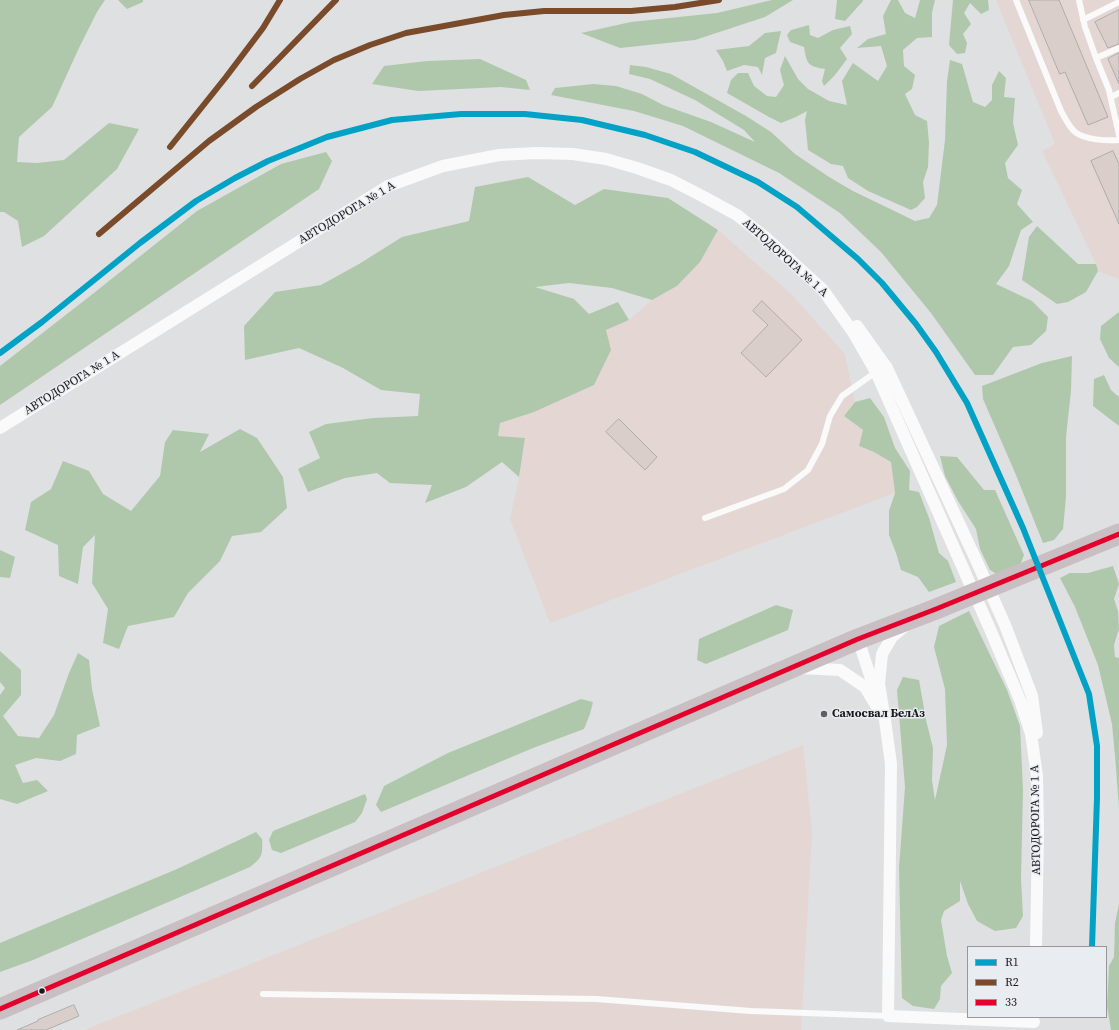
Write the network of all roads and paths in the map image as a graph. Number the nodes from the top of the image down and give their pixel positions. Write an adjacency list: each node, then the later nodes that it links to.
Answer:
1 (1016, 0): 11 (lane)
2 (1079, 0): 4 (lane)
3 (1119, 2): 4 (lane)
4 (1083, 20): 6 (lane)
5 (1119, 48): 6 (lane)
6 (1096, 58): 8 (lane)
7 (1119, 93): 8 (lane)
8 (1111, 97): 9 (lane)
9 (1118, 126): 10 (lane)
10 (1119, 135)
11 (1119, 140)
12 (823, 290): 13 (street, АВТОДОРОГА № 1 А); 14 (street, АВТОДОРОГА № 1 А); 21 (street)
13 (876, 372): 15 (lane); 21 (street, АВТОДОРОГА № 1 А)
14 (0, 428)
15 (704, 518)
16 (1119, 534): 17 (highway)
17 (919, 615): 18 (highway); 20 (street)
18 (858, 639): 19 (highway); 20 (street)
19 (791, 668): 20 (street); 24 (highway)
20 (885, 720): 25 (street)
21 (1037, 776): 22 (street, АВТОДОРОГА № 1 А)
22 (1036, 946)
23 (263, 994): 25 (lane)
24 (0, 1009)
25 (888, 1016): 26 (street)
26 (1034, 1023)

